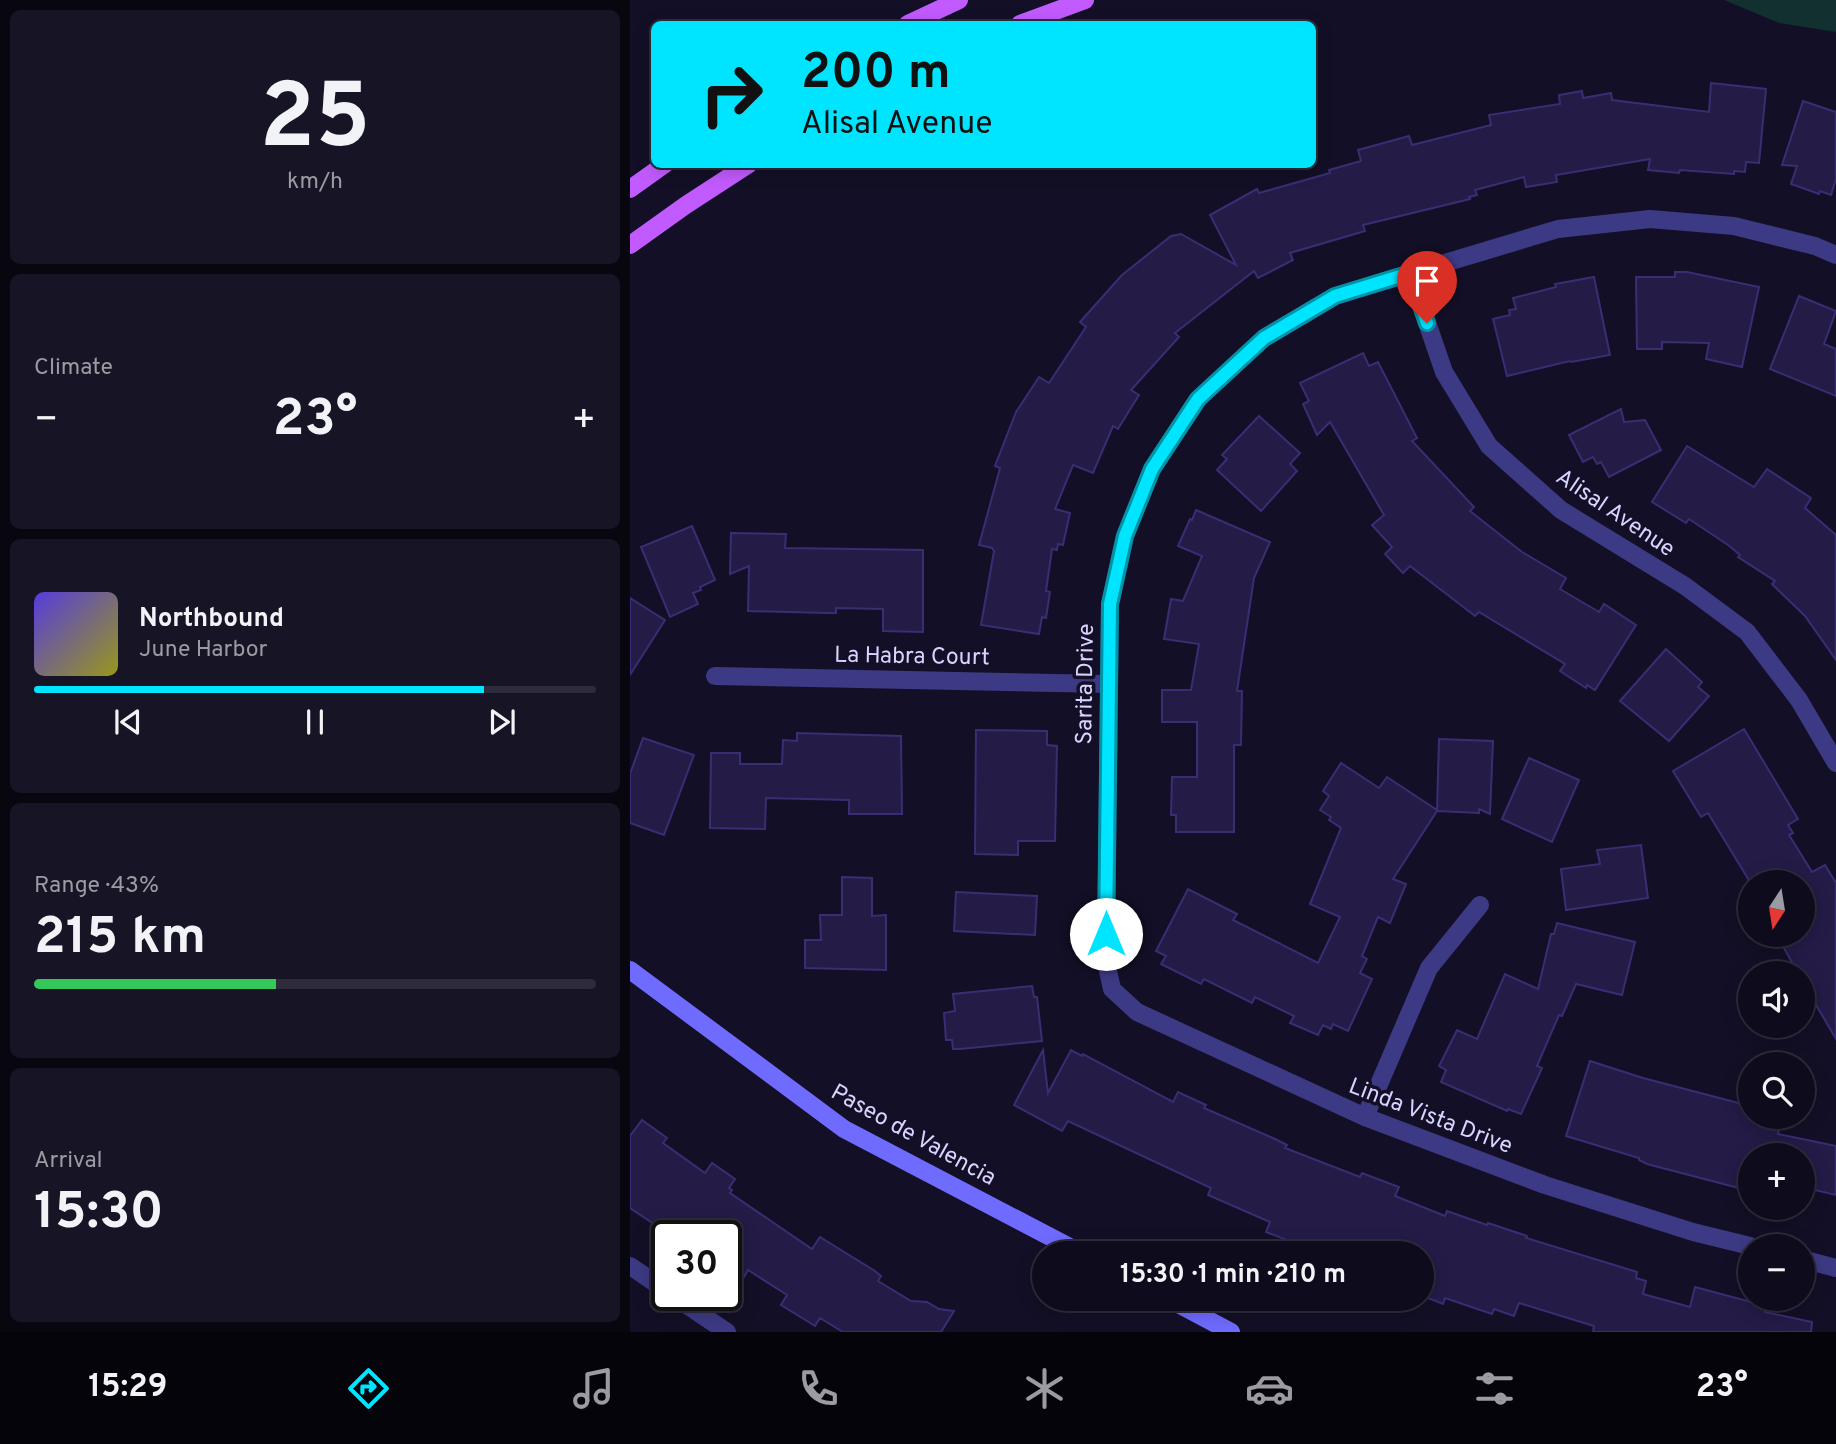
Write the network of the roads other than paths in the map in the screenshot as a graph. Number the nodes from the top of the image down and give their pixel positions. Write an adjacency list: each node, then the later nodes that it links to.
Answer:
1 (959, 0): 3 (main road)
2 (1085, 0): 4 (main road)
3 (914, 21)
4 (1028, 21)
5 (659, 168): 7 (main road)
6 (743, 168): 8 (main road)
7 (630, 188)
8 (630, 245)
9 (1836, 255): 10 (street, Sarita Drive)
10 (1410, 273): 12 (street, Sarita Drive); 13 (street, Alisal Avenue)
11 (715, 676): 12 (street, La Habra Court)
12 (1108, 684): 16 (street, Sarita Drive)
13 (1836, 763)
14 (1480, 905): 17 (street)
15 (630, 970): 18 (main road, Paseo de Valencia)
16 (1112, 989): 17 (street, Linda Vista Drive)
17 (1365, 1118): 19 (street, Linda Vista Drive)
18 (1058, 1241)
19 (1738, 1243)
20 (1815, 1262): 22 (street)
21 (630, 1266): 23 (street)
22 (1836, 1268)
23 (651, 1280)
24 (696, 1311): 26 (street)
25 (1191, 1311): 27 (main road)
26 (727, 1332)
27 (1231, 1332)

